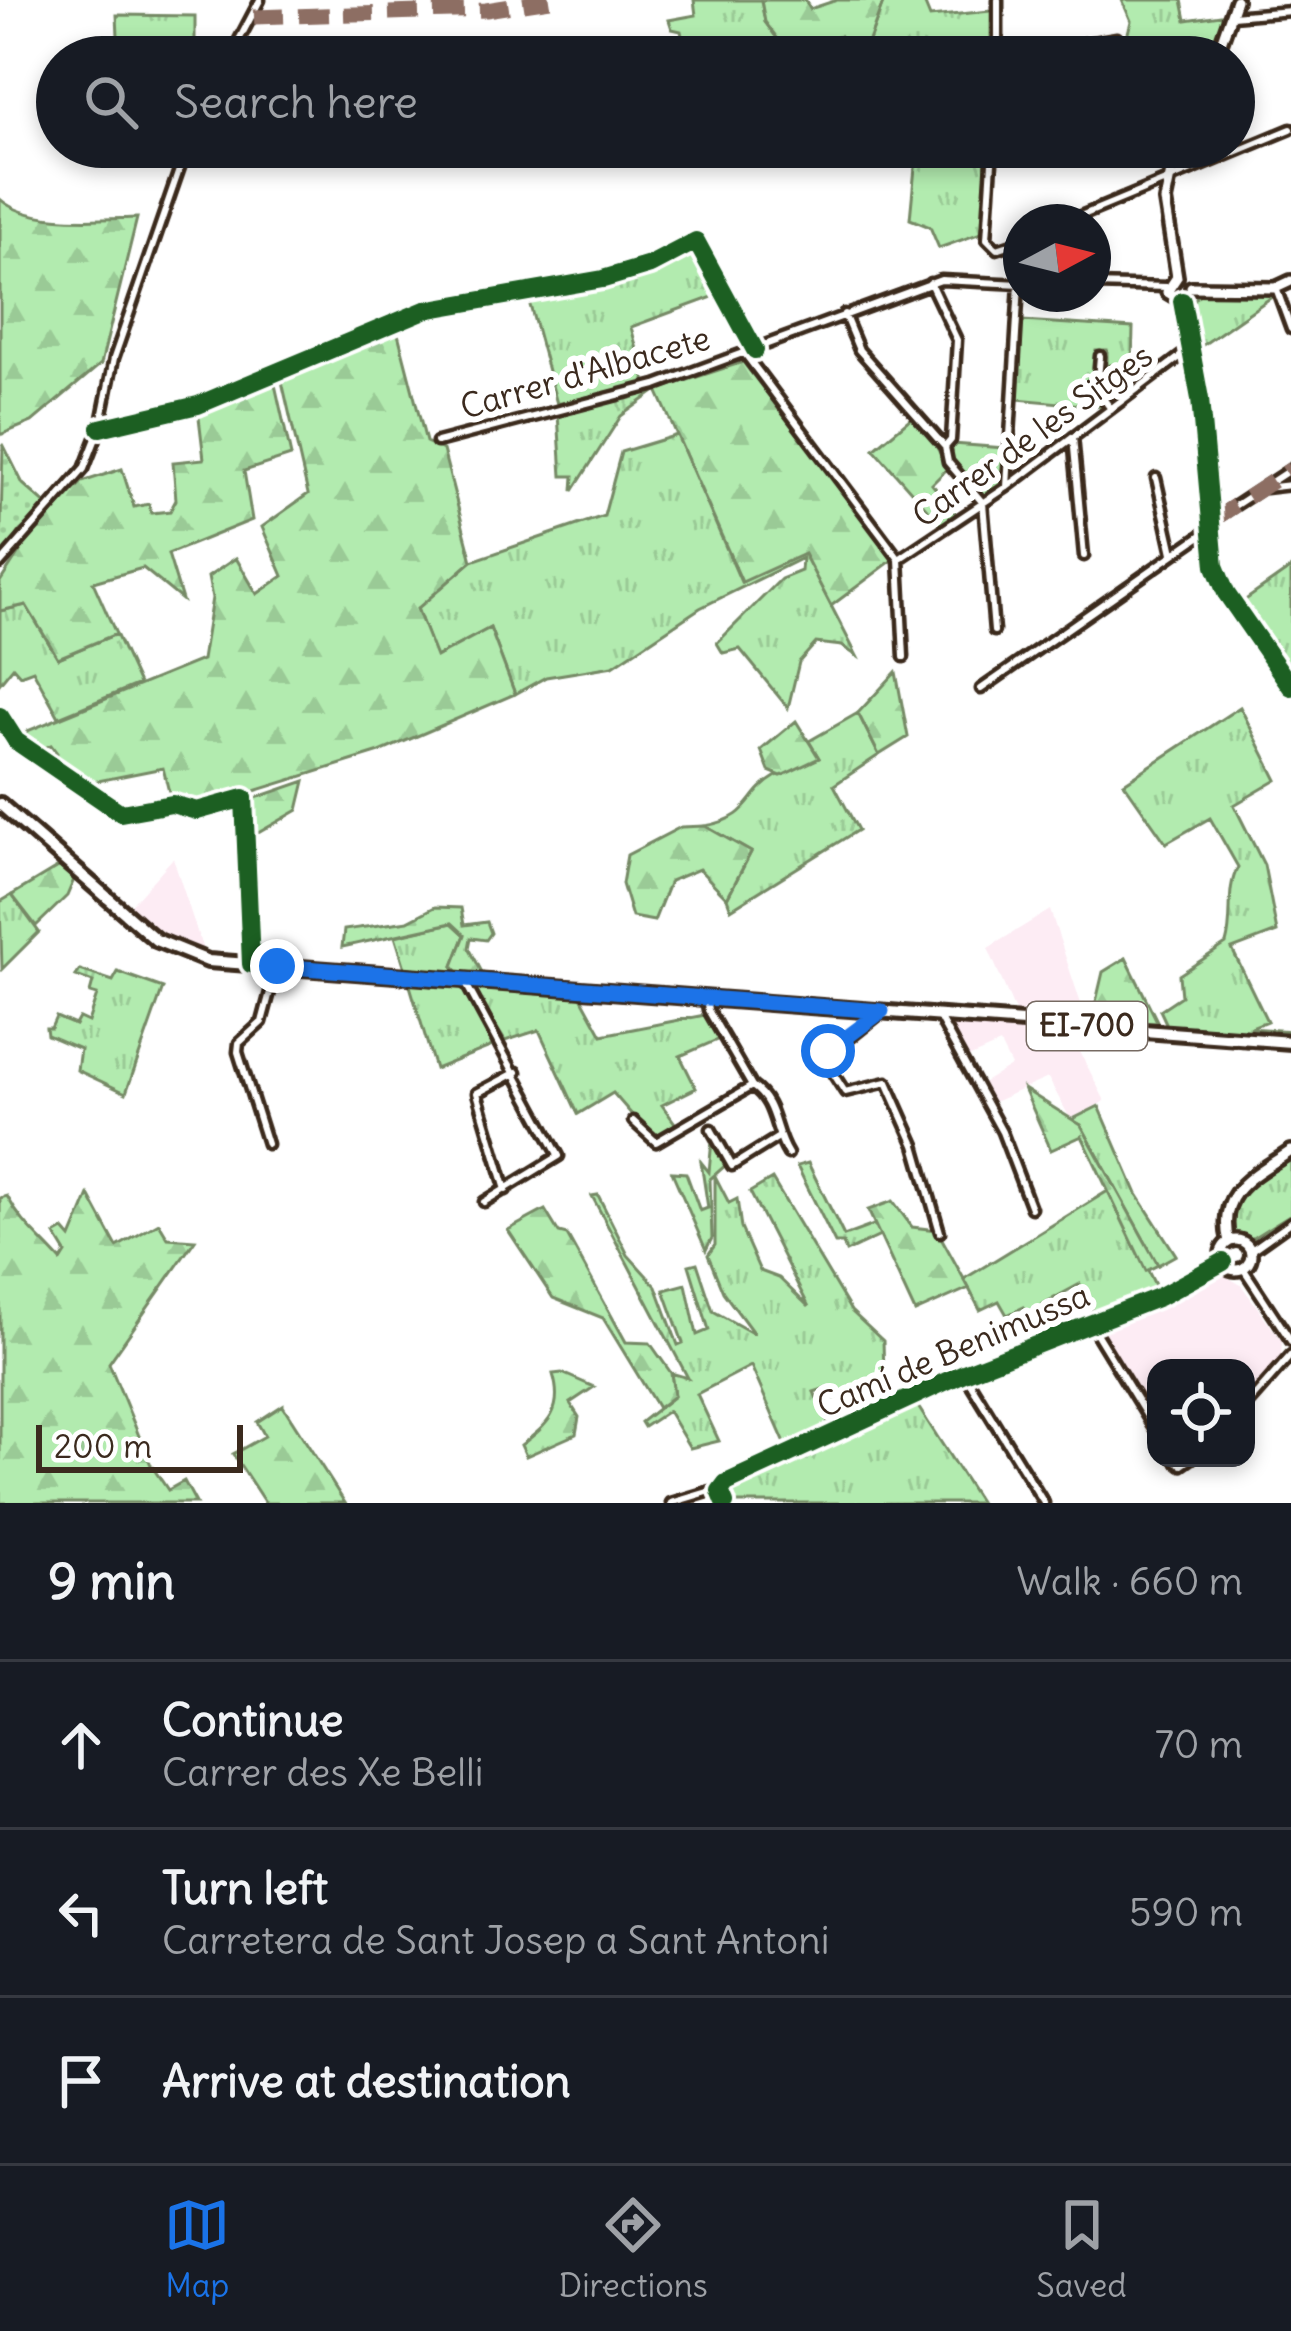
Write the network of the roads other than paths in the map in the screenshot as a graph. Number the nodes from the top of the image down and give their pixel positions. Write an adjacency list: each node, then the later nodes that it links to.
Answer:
1 (260, 0): 6 (street)
2 (998, 0): 7 (street)
3 (1236, 0): 5 (street)
4 (1291, 11): 5 (street)
5 (1232, 16): 8 (street)
6 (241, 36)
7 (999, 36)
8 (1224, 36)
9 (1291, 129): 10 (street)
10 (1255, 143)
11 (180, 168): 35 (street)
12 (992, 168): 17 (street)
13 (1169, 168): 15 (street)
14 (1192, 168): 15 (street)
15 (1166, 178): 16 (street); 18 (street)
16 (1107, 204)
17 (1003, 245)
18 (1177, 277): 23 (street); 24 (street)
19 (1291, 281): 25 (street)
20 (930, 283): 21 (street, Carrer d'Albacete); 28 (street, Carrer d'Albacete); 38 (street)
21 (1003, 284)
22 (1111, 285): 23 (street)
23 (1167, 287): 26 (street)
24 (1191, 287): 25 (street); 26 (street)
25 (1276, 288): 29 (street)
26 (1182, 301): 30 (street)
27 (1018, 312): 42 (street)
28 (844, 314): 31 (street, Carrer d'Albacete); 38 (street)
29 (1291, 329)
30 (1192, 348): 34 (street, Carrer de les Sitges); 45 (street)
31 (755, 350): 32 (street, Carrer d'Albacete); 35 (street)
32 (745, 354): 37 (street, Carrer d'Albacete); 48 (street)
33 (1100, 356): 34 (street)
34 (1111, 409): 36 (street, Carrer de les Sitges)
35 (100, 428): 49 (street)
36 (1073, 437): 42 (street, Carrer de les Sitges); 47 (street)
37 (437, 442)
38 (945, 447): 44 (street)
39 (1291, 469): 43 (street)
40 (1156, 478): 46 (street)
41 (1291, 485): 43 (street)
42 (1007, 488): 44 (street, Carrer de les Sitges)
43 (1262, 489): 45 (street)
44 (983, 503): 48 (street, Carrer de les Sitges); 50 (street)
45 (1210, 526): 46 (street); 52 (street)
46 (1173, 553): 53 (street)
47 (1084, 556)
48 (899, 559): 51 (street)
49 (0, 564)
50 (994, 631)
51 (904, 657)
52 (1291, 687)
53 (981, 688)
54 (0, 716): 56 (street)
55 (0, 804): 56 (main road, EI-700)
56 (251, 964): 57 (main road, EI-700)
57 (277, 966): 58 (main road, EI-700); 68 (street)
58 (464, 980): 59 (main road, EI-700); 63 (street)
59 (706, 998): 60 (main road, EI-700); 64 (street)
60 (882, 1011): 61 (main road, EI-700); 75 (street)
61 (939, 1015): 62 (main road, EI-700); 73 (street)
62 (1291, 1042)
63 (517, 1072): 71 (street); 71 (street)
64 (752, 1086): 65 (street); 67 (street)
65 (633, 1121)
66 (711, 1129): 67 (street)
67 (777, 1138): 70 (street)
68 (267, 1144)
69 (1291, 1151): 76 (street)
70 (788, 1154)
71 (506, 1190): 72 (street)
72 (484, 1202)
73 (1030, 1208)
74 (1291, 1222): 77 (street)
75 (940, 1232)
76 (1229, 1241): 77 (street); 78 (street)
77 (1250, 1251): 79 (street)
78 (1223, 1262): 79 (street); 80 (street, Camí de Benimussa)
79 (1243, 1268): 81 (street)
80 (1090, 1323): 83 (street, Camí de Benimussa); 85 (street)
81 (1289, 1339): 82 (street)
82 (1289, 1356): 84 (street)
83 (964, 1373): 86 (street, Camí de Benimussa); 89 (street)
84 (1255, 1396)
85 (1147, 1416)
86 (721, 1487): 87 (street); 88 (street)
87 (724, 1502)
88 (670, 1503)
89 (1044, 1503)

